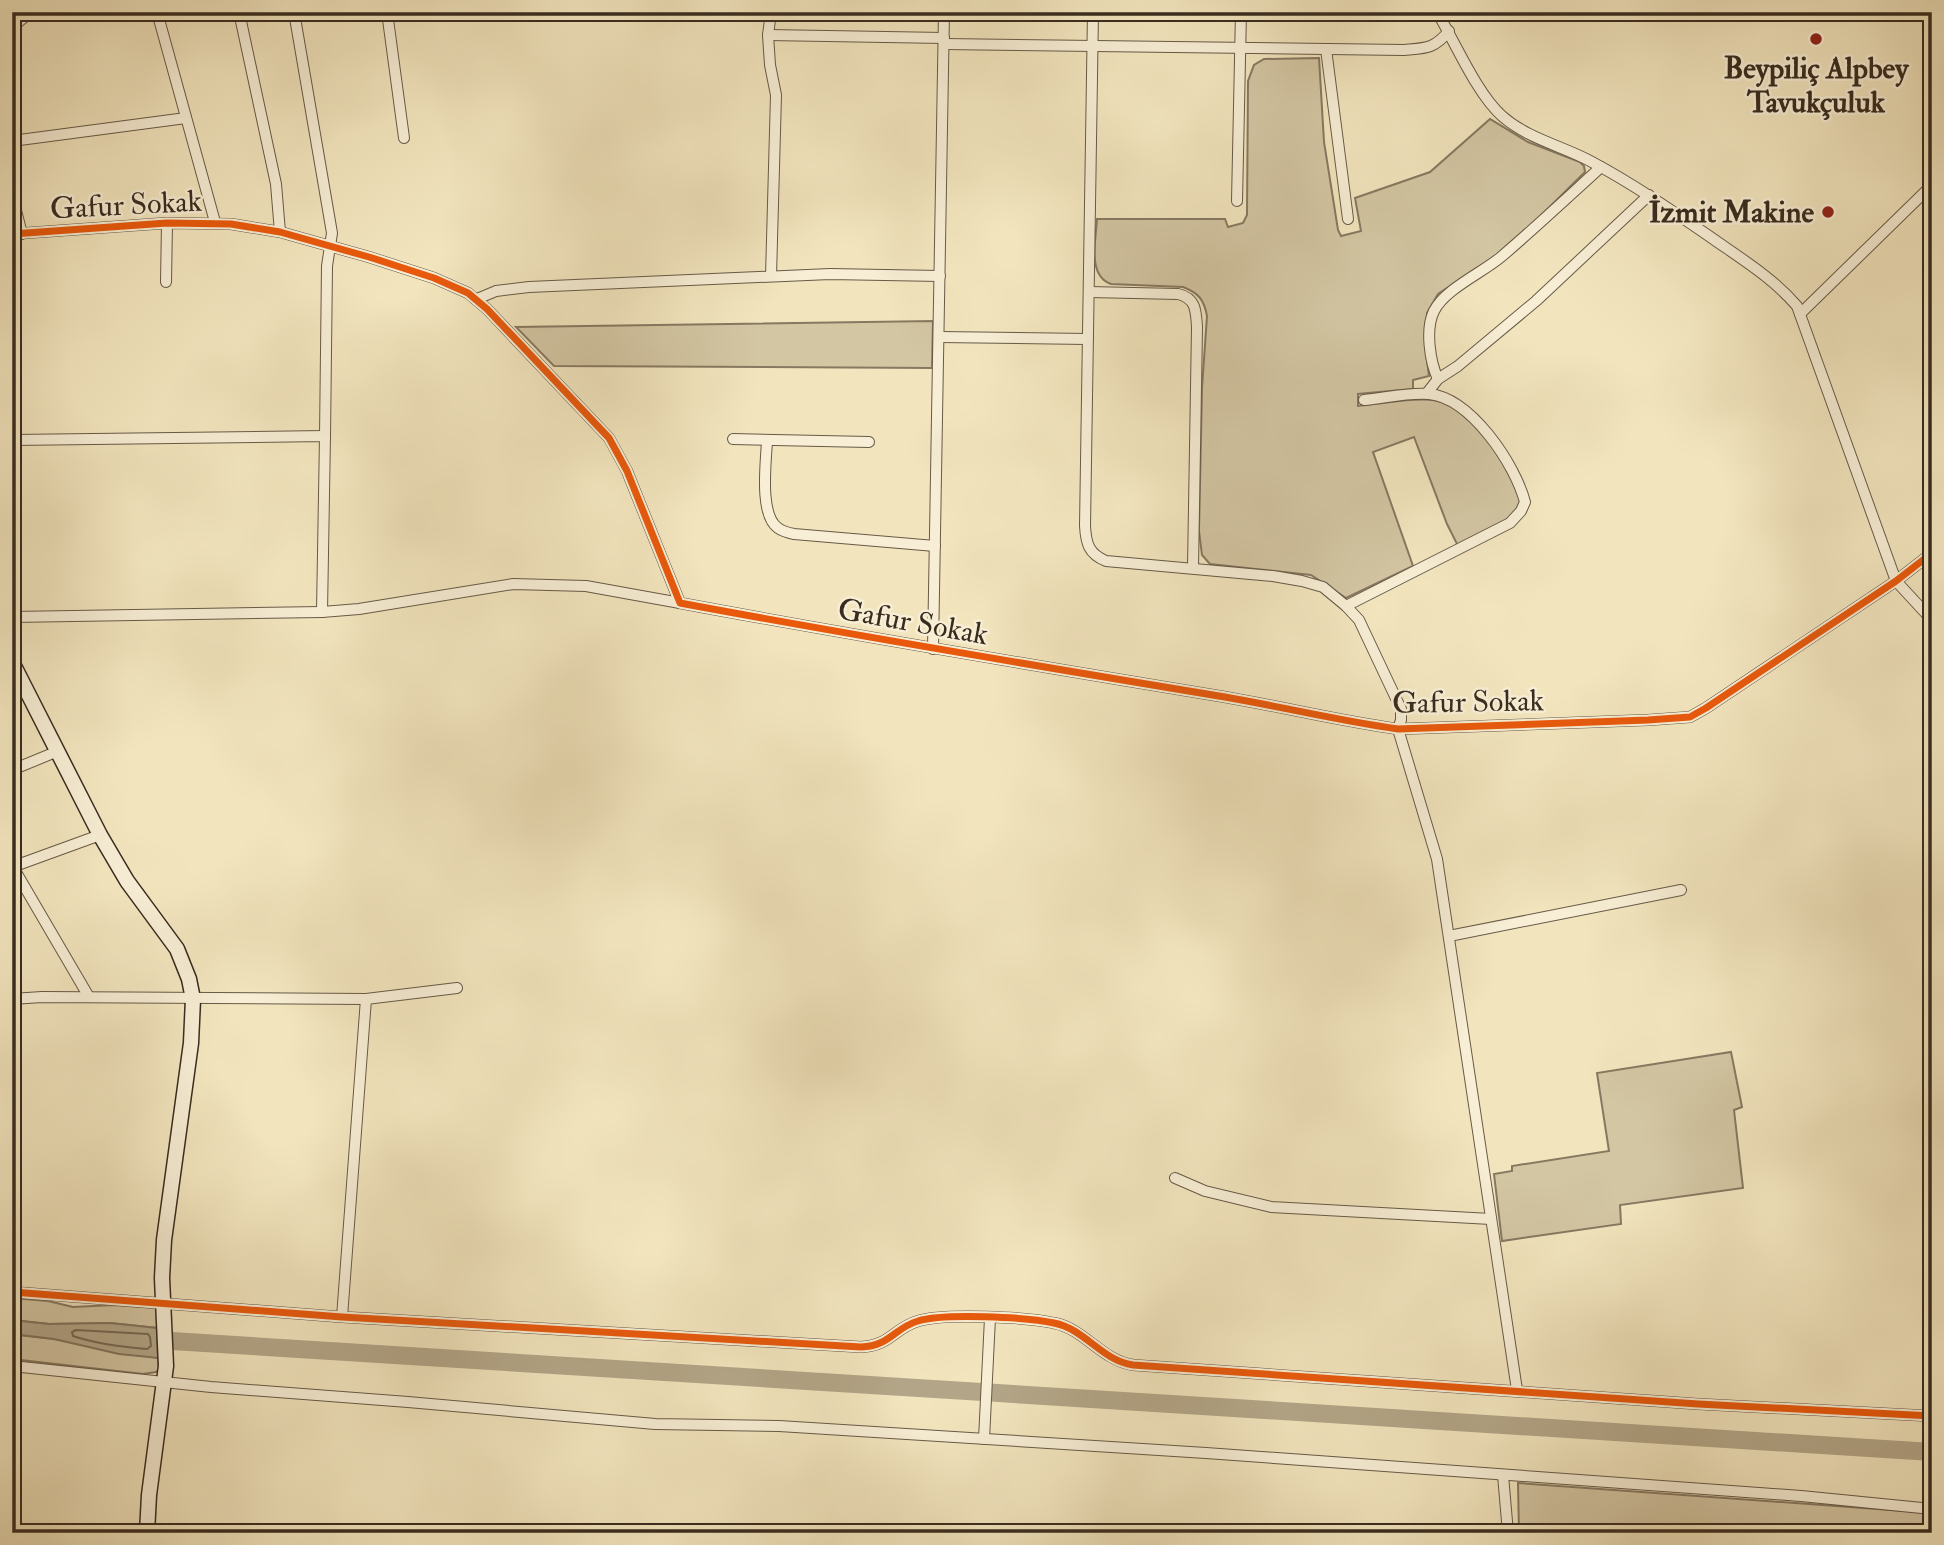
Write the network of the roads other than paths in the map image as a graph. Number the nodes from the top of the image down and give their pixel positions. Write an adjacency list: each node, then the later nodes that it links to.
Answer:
1 (31, 12): 11 (street)
2 (157, 12): 18 (street)
3 (239, 12): 29 (street)
4 (294, 12): 31 (street)
5 (387, 12): 19 (street)
6 (771, 12): 13 (street)
7 (944, 12): 14 (street)
8 (1093, 12): 15 (street)
9 (1241, 12): 16 (street)
10 (1437, 12): 12 (street)
11 (12, 27)
12 (1449, 31): 17 (street); 21 (street)
13 (768, 35): 14 (street); 32 (street)
14 (944, 41): 15 (street); 33 (street)
15 (1092, 47): 16 (street); 35 (street)
16 (1240, 48): 17 (street); 25 (street)
17 (1326, 49): 26 (street)
18 (186, 118): 20 (street); 27 (street)
19 (404, 138)
20 (12, 141)
21 (1601, 167): 24 (street); 40 (street)
22 (1932, 185): 37 (street)
23 (12, 195): 30 (street)
24 (1649, 195): 37 (street); 40 (street)
25 (1237, 201)
26 (1348, 219)
27 (215, 222): 28 (street, Gafur Sokak); 29 (street, Gafur Sokak)
28 (167, 223): 30 (street, Gafur Sokak); 34 (street)
29 (280, 232): 31 (street, Gafur Sokak)
30 (17, 234)
31 (332, 247): 36 (street, Gafur Sokak); 43 (street)
32 (771, 276): 33 (street); 36 (street)
33 (940, 276): 38 (street)
34 (166, 282)
35 (1089, 292): 39 (street); 50 (street)
36 (477, 299): 52 (street, Gafur Sokak)
37 (1800, 314): 51 (street)
38 (939, 337): 39 (street); 48 (street)
39 (1088, 339): 50 (street)
40 (1438, 379): 41 (street)
41 (1427, 393): 42 (street); 53 (street)
42 (1364, 400)
43 (325, 436): 45 (street); 54 (street)
44 (733, 439): 46 (street)
45 (12, 440)
46 (767, 441): 47 (street); 48 (street)
47 (869, 442)
48 (935, 546): 57 (street)
49 (1932, 553): 51 (street, Gafur Sokak)
50 (1193, 567): 53 (street)
51 (1896, 581): 56 (street); 60 (street, Gafur Sokak)
52 (681, 603): 54 (street); 57 (street, Gafur Sokak)
53 (1346, 606): 60 (street)
54 (322, 612): 55 (street)
55 (12, 617)
56 (1932, 620)
57 (933, 649): 60 (street, Gafur Sokak)
58 (12, 662): 59 (street)
59 (18, 683): 61 (street)
60 (1398, 729): 66 (street)
61 (58, 751): 62 (street); 63 (street)
62 (12, 770)
63 (100, 835): 64 (street); 70 (street)
64 (13, 867): 68 (street)
65 (1681, 890): 66 (street)
66 (1449, 936): 73 (street)
67 (457, 988): 71 (street)
68 (89, 997): 69 (street); 70 (street)
69 (12, 999)
70 (193, 999): 71 (street); 75 (street)
71 (366, 999): 76 (street)
72 (1175, 1178): 73 (street)
73 (1491, 1219): 80 (street)
74 (12, 1292): 75 (street)
75 (163, 1303): 76 (street); 79 (street)
76 (342, 1317): 77 (street)
77 (990, 1324): 80 (street); 82 (street)
78 (12, 1366): 79 (street)
79 (164, 1382): 82 (street); 85 (street)
80 (1517, 1390): 81 (street)
81 (1932, 1416)
82 (984, 1439): 83 (street)
83 (1503, 1475): 84 (street); 86 (street)
84 (1932, 1509)
85 (147, 1533)
86 (1508, 1533)

